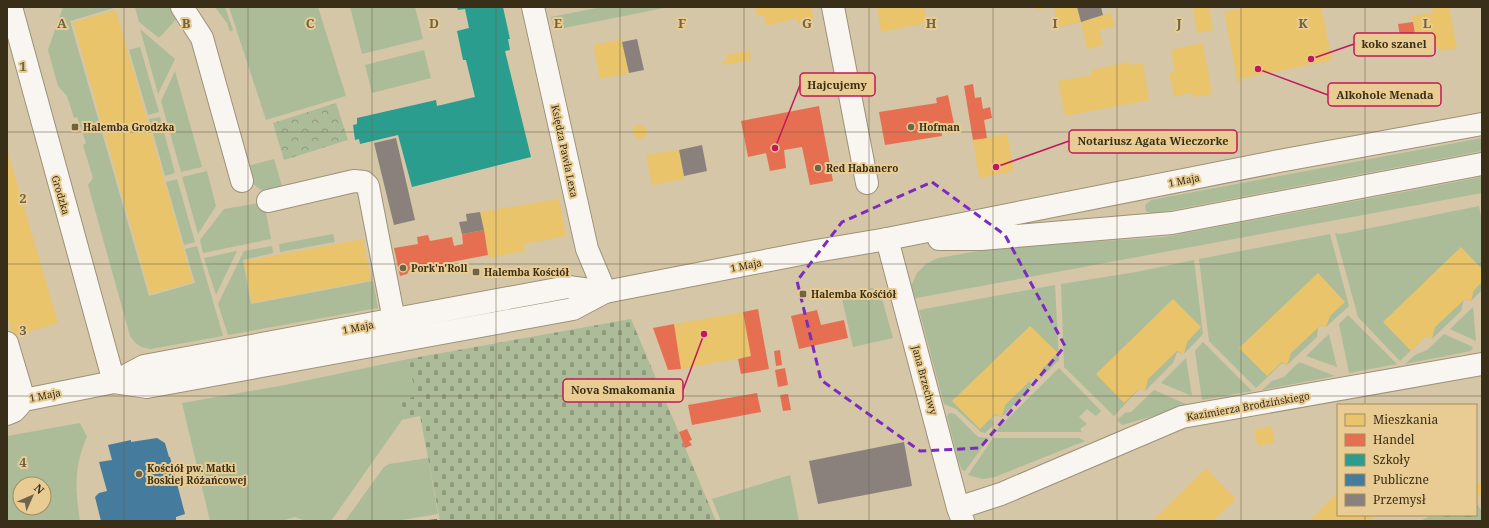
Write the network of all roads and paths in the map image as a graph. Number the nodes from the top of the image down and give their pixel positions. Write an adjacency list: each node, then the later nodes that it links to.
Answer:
1 (11, 7): 15 (main road, Grodzka)
2 (182, 7): 7 (main road)
3 (533, 7): 11 (main road, Księdza Pawła Lexa)
4 (833, 7): 8 (main road)
5 (1482, 124): 10 (main road, 1 Maja)
6 (1482, 164): 10 (main road, 1 Maja)
7 (242, 181)
8 (867, 183)
9 (268, 201): 12 (main road)
10 (887, 239): 11 (main road, 1 Maja); 18 (main road, Jana Brzechwy)
11 (605, 292): 12 (main road, 1 Maja); 15 (main road, 1 Maja)
12 (394, 320): 15 (main road, 1 Maja)
13 (7, 343): 16 (main road)
14 (1482, 364): 18 (main road, Kazimierza Brodzińskiego)
15 (114, 382): 16 (main road, 1 Maja)
16 (15, 397): 17 (main road, 1 Maja)
17 (7, 414)
18 (961, 515)

